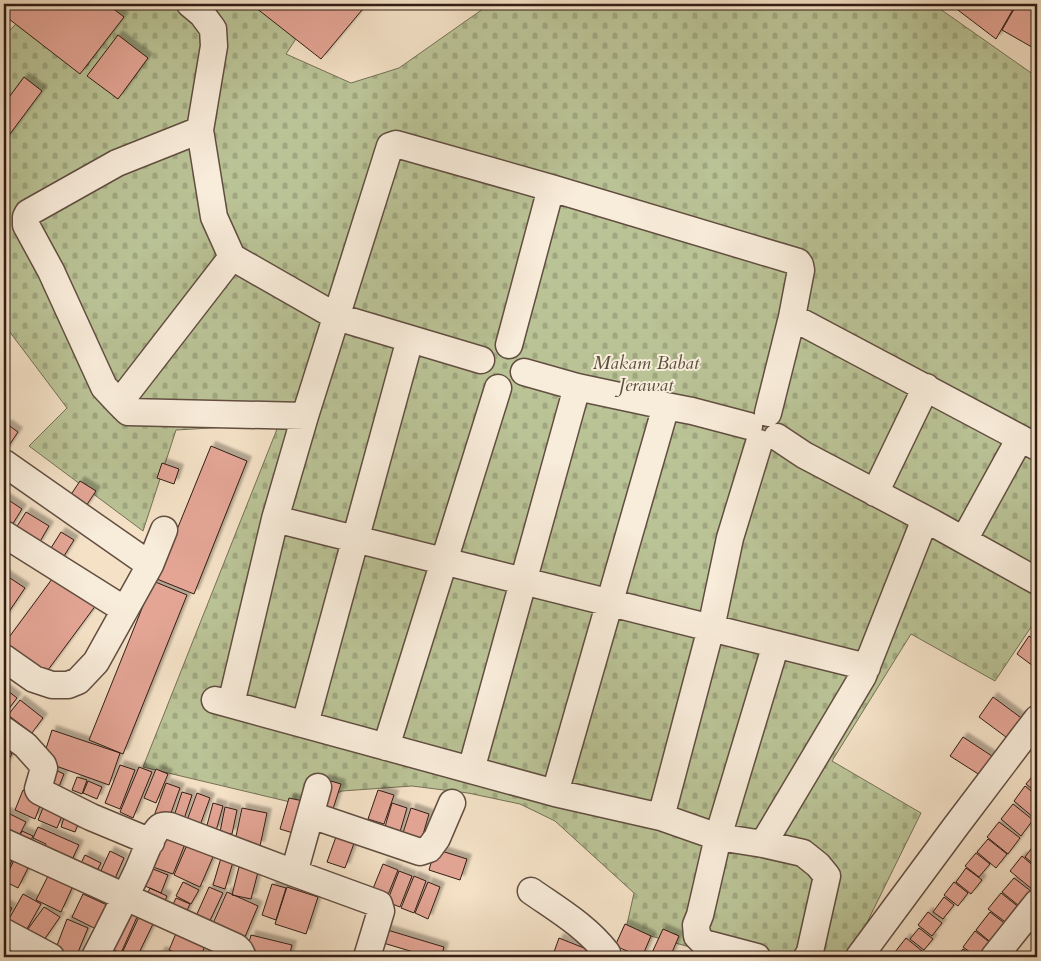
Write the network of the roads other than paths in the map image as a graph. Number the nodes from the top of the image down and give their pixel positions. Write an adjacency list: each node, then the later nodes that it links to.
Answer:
1 (190, 4): 2 (street)
2 (200, 130): 4 (street); 14 (street)
3 (551, 188): 5 (street); 6 (street); 8 (street)
4 (232, 257): 5 (street); 14 (street)
5 (337, 316): 7 (street); 16 (street)
6 (792, 317): 12 (street); 17 (street)
7 (410, 339): 9 (street); 25 (street)
8 (509, 345): 9 (street); 10 (street)
9 (481, 360): 13 (street)
10 (524, 372): 11 (street); 13 (street)
11 (577, 387): 15 (street); 29 (street)
12 (926, 387): 18 (street); 20 (street)
13 (498, 388): 27 (street)
14 (120, 403): 16 (street)
15 (666, 406): 17 (street); 31 (street)
16 (305, 416): 21 (street)
17 (763, 430): 20 (street); 33 (street)
18 (1028, 442): 26 (street)
19 (4, 463): 28 (street)
20 (876, 493): 22 (street)
21 (274, 519): 25 (street); 38 (street)
22 (925, 519): 26 (street); 36 (street)
23 (164, 530): 28 (street)
24 (4, 534): 32 (street)
25 (356, 539): 27 (street); 38 (street)
26 (964, 540): 30 (street)
27 (444, 561): 29 (street); 40 (street)
28 (150, 565): 32 (street)
29 (524, 581): 31 (street); 41 (street)
30 (1037, 581)
31 (610, 603): 33 (street); 43 (street)
32 (125, 610): 35 (street)
33 (711, 628): 34 (street); 46 (street)
34 (776, 644): 36 (street); 47 (street)
35 (4, 658)
36 (867, 666): 50 (street)
37 (1037, 720): 63 (street)
38 (305, 724): 40 (street)
39 (4, 730): 49 (street)
40 (386, 747): 41 (street)
41 (471, 770): 43 (street)
42 (318, 787): 45 (street)
43 (555, 793): 46 (street)
44 (452, 803): 45 (street)
45 (311, 815): 51 (street)
46 (661, 817): 47 (street)
47 (718, 837): 50 (street); 61 (street)
48 (4, 842): 53 (street)
49 (151, 842): 51 (street); 53 (street)
50 (763, 844): 62 (street)
51 (294, 873): 60 (street)
52 (531, 891): 56 (street)
53 (126, 897): 58 (street); 59 (street)
54 (1037, 903): 64 (street)
55 (4, 932): 57 (street)
56 (609, 956)
57 (51, 957)
58 (95, 957)
59 (243, 957)
60 (367, 957)
61 (757, 957)
62 (808, 957)
63 (859, 957)
64 (994, 957)

